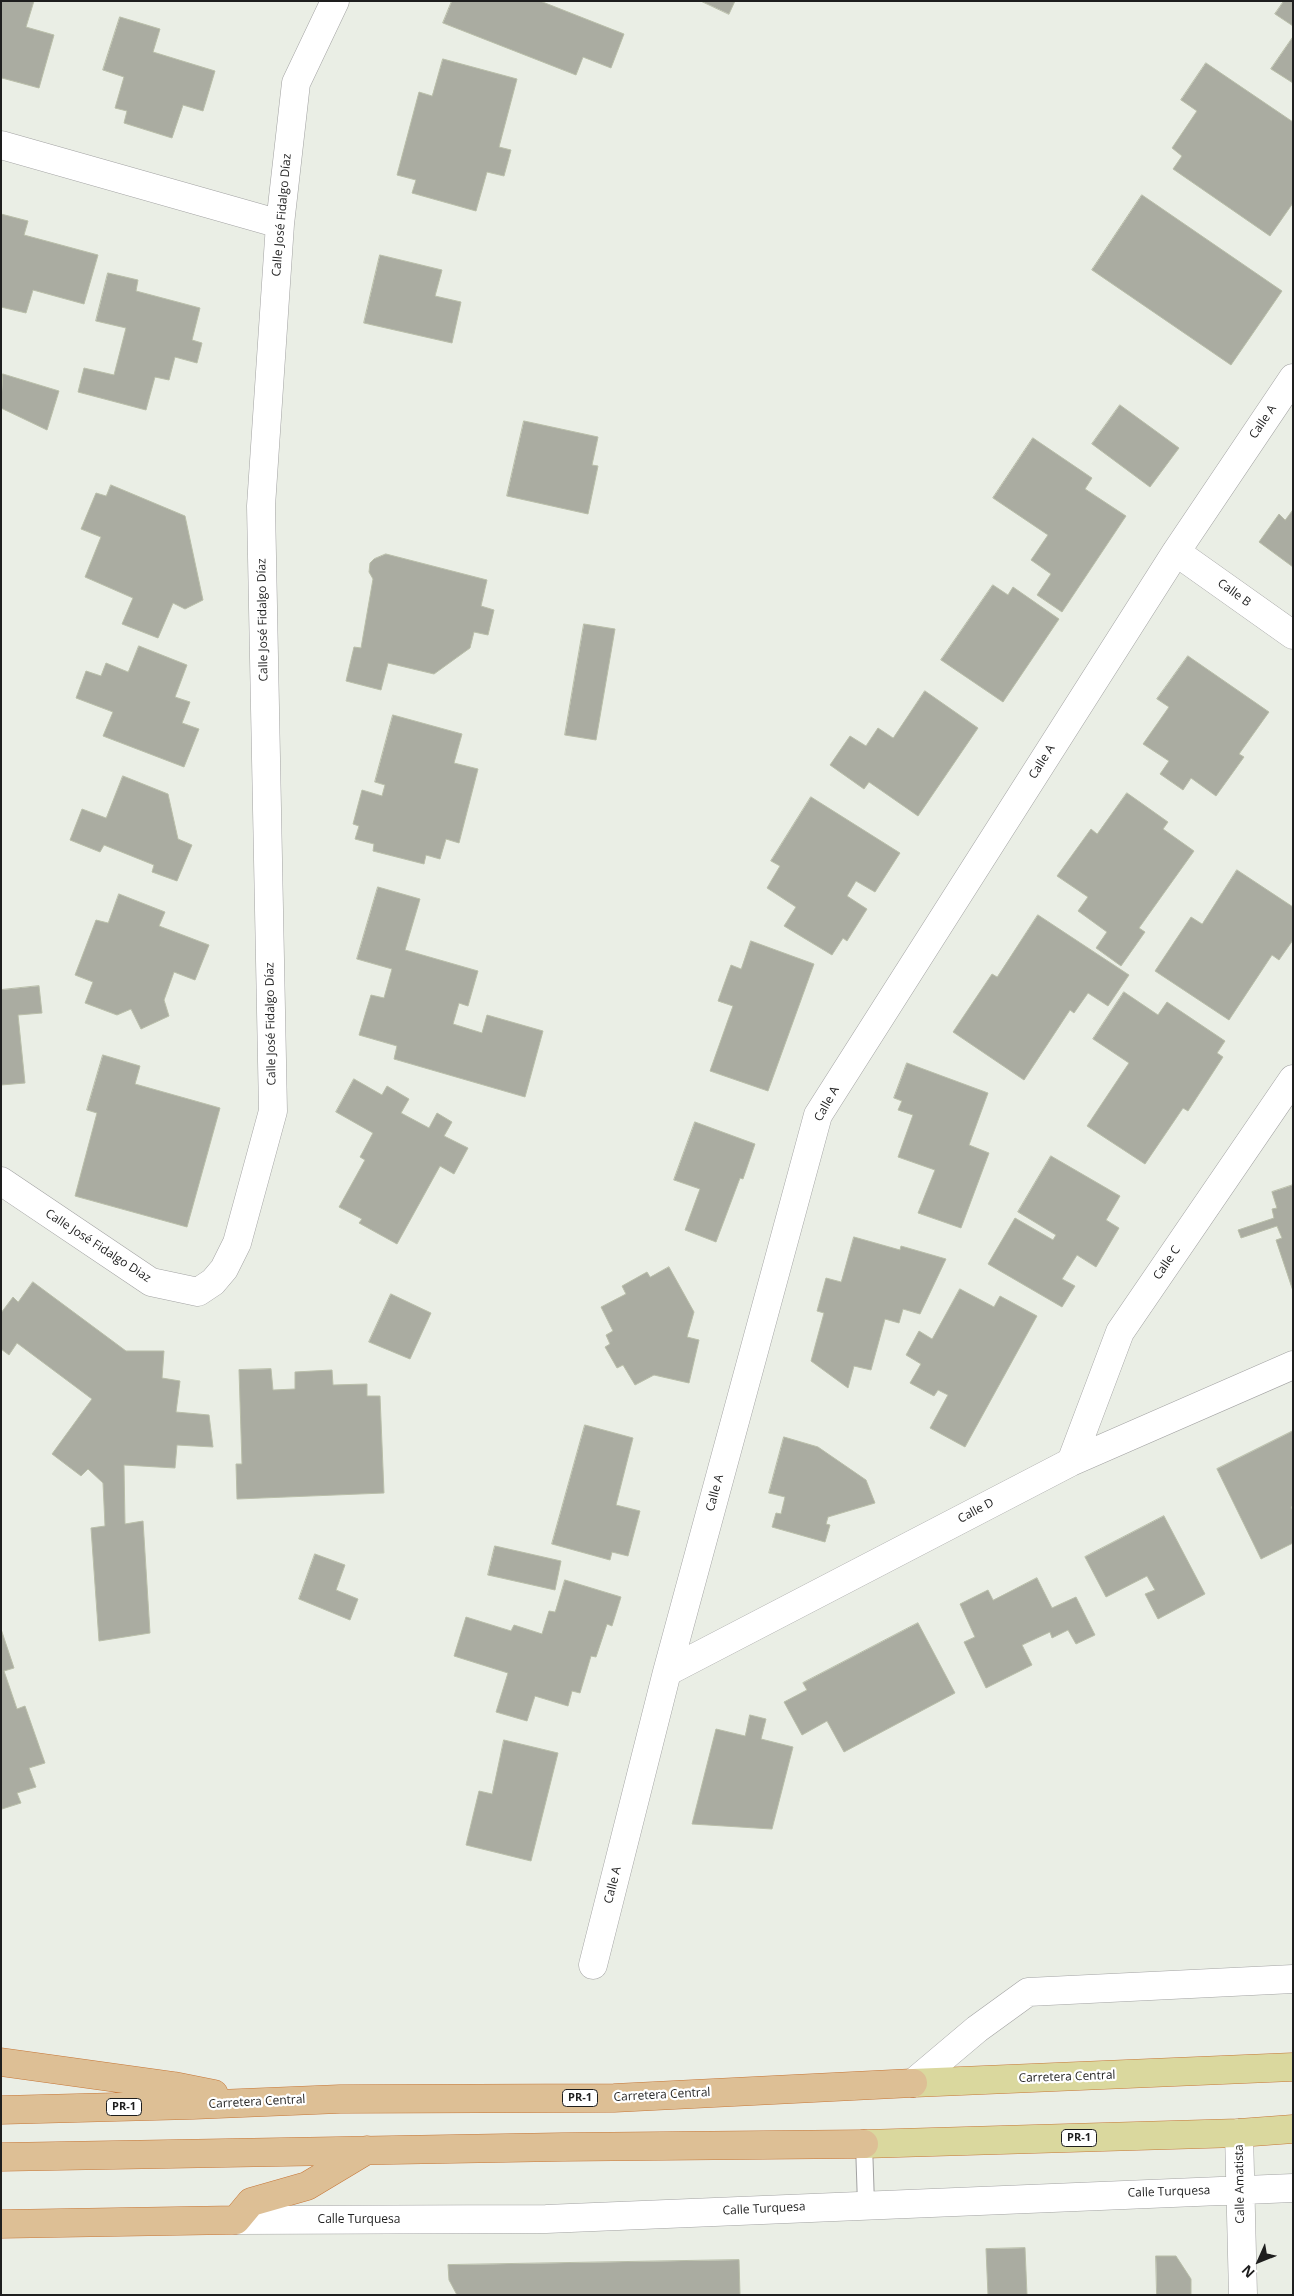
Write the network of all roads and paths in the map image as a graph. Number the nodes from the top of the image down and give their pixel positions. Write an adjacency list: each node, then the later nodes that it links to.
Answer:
1 (335, 1): 3 (street, Calle José Fidalgo Díaz)
2 (1, 145): 3 (street)
3 (280, 224): 9 (street, Calle José Fidalgo Díaz)
4 (1293, 378): 5 (street, Calle A)
5 (1176, 552): 6 (street, Calle B); 12 (street, Calle A)
6 (1293, 635)
7 (1293, 1079): 11 (street, Calle C)
8 (1, 1182): 9 (street, Calle José Fidalgo Diaz)
9 (237, 1243)
10 (1293, 1365): 11 (street, Calle D)
11 (1071, 1462): 12 (street, Calle D)
12 (667, 1672): 13 (street, Calle A)
13 (593, 1965)
14 (1293, 1979): 17 (street)
15 (1, 2062): 18 (highway)
16 (1293, 2067): 17 (highway, Carretera Central / PR-1)
17 (913, 2083): 18 (highway, Carretera Central / PR-1)
18 (247, 2102): 19 (highway, Carretera Central / PR-1)
19 (1, 2110)
20 (1293, 2129): 21 (highway, PR-1)
21 (1239, 2134): 22 (highway, PR-1); 26 (street, Calle Amatista)
22 (864, 2144): 23 (highway, PR-1); 27 (lane)
23 (369, 2150): 24 (highway, PR-1); 28 (highway)
24 (1, 2158)
25 (1293, 2188): 26 (street, Calle Turquesa)
26 (1240, 2190): 27 (street, Calle Turquesa); 30 (street, Calle Amatista)
27 (866, 2204): 28 (street, Calle Turquesa)
28 (236, 2220): 29 (highway)
29 (1, 2224)
30 (1243, 2295)

